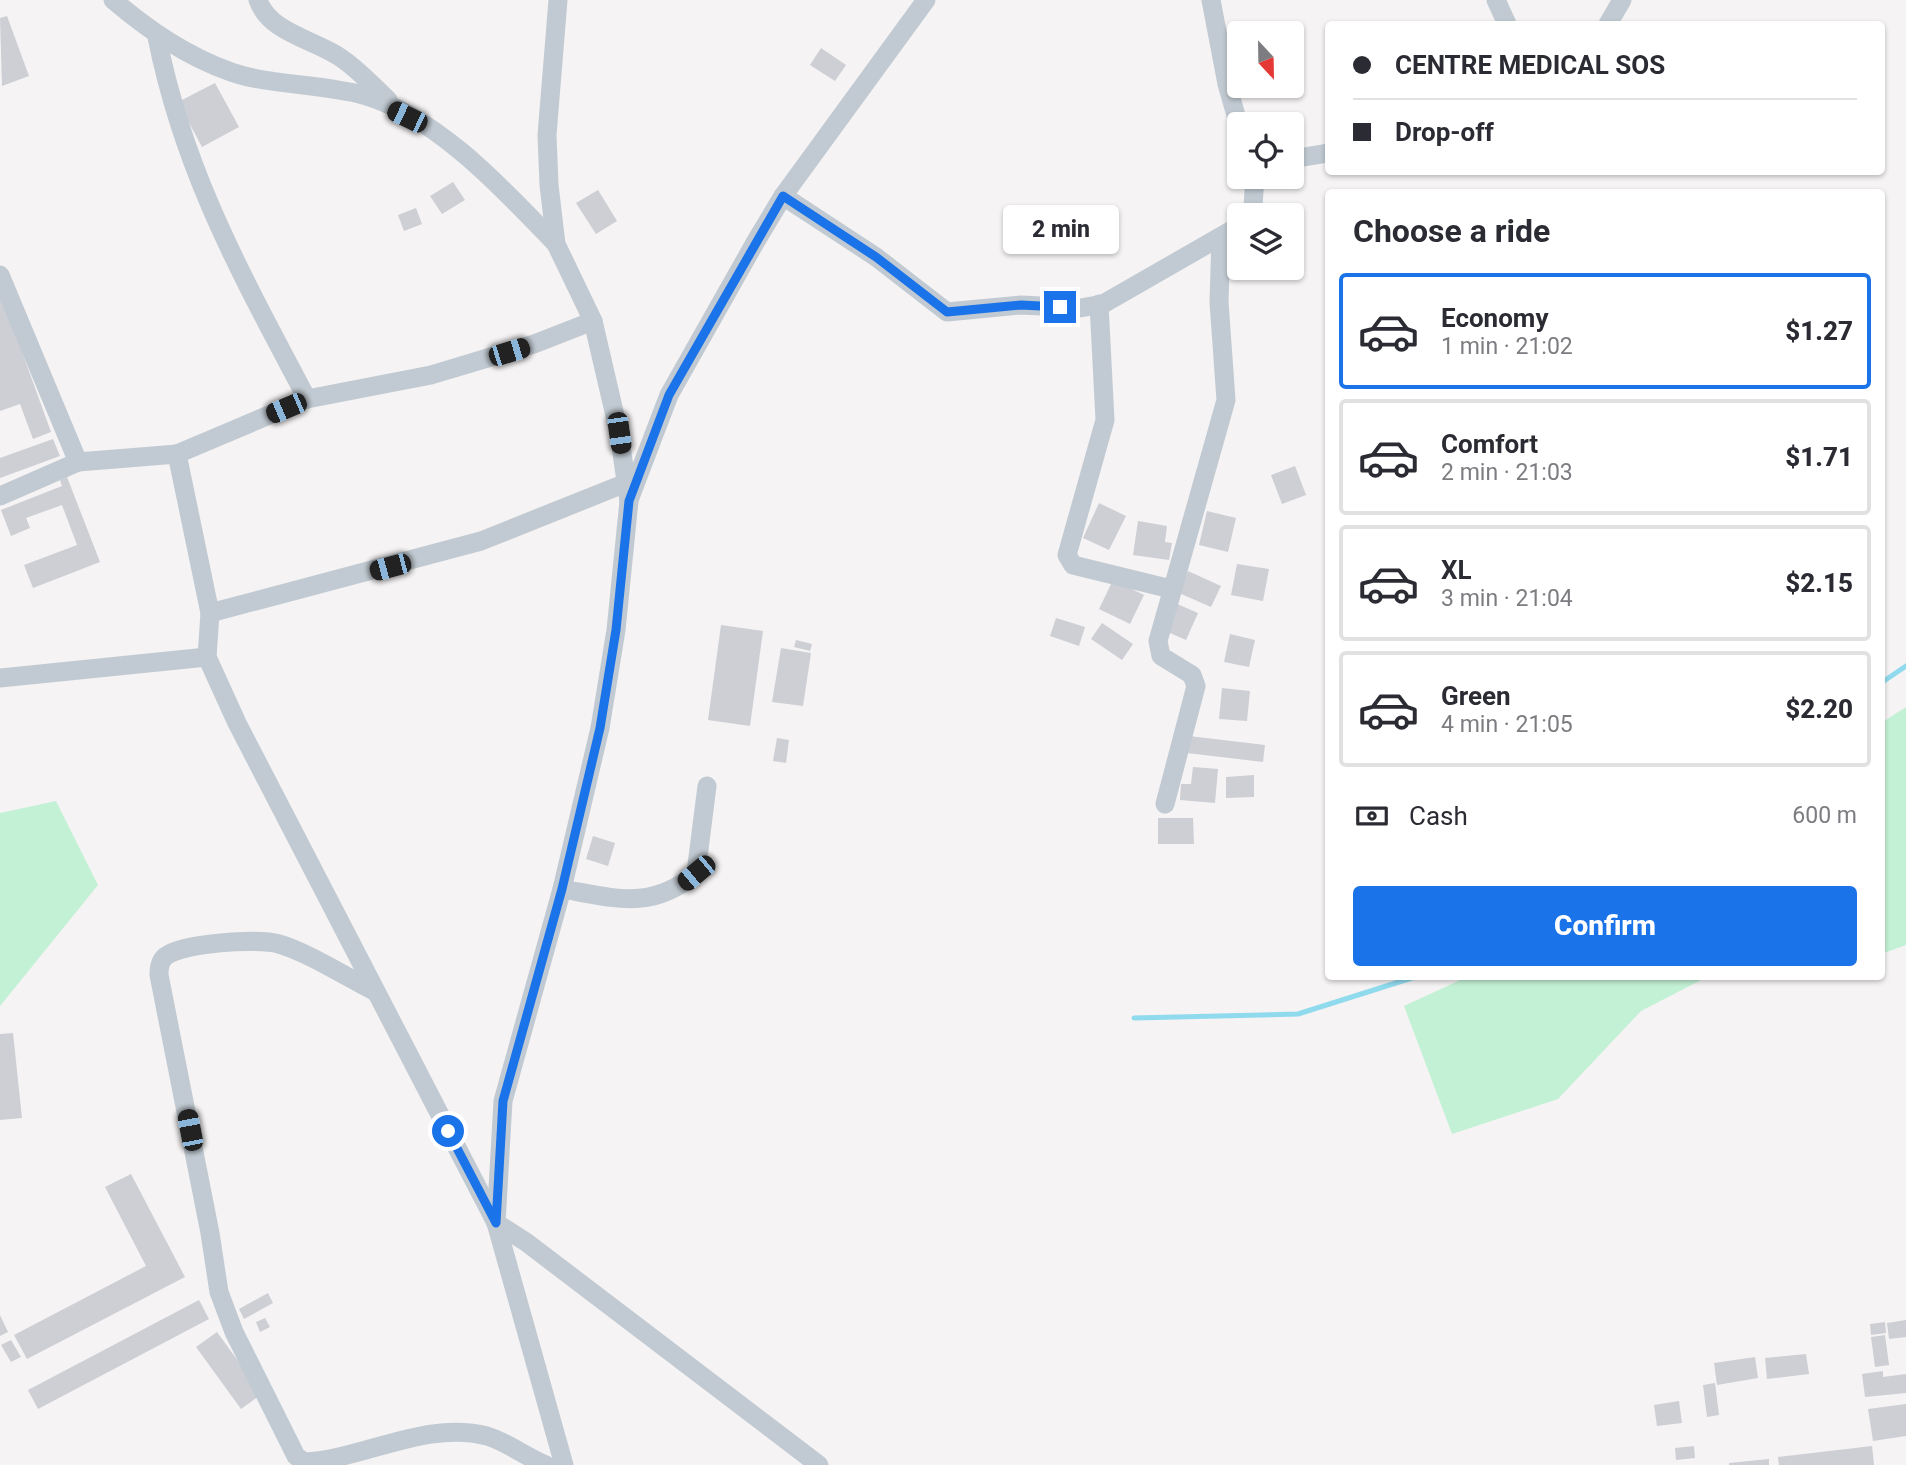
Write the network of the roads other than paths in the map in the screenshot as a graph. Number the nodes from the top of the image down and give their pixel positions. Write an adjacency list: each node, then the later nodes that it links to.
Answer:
1 (113, 0): 10 (street)
2 (258, 0): 12 (street)
3 (558, 0): 18 (street)
4 (926, 0): 15 (street)
5 (1211, 0): 11 (street)
6 (1496, 0): 8 (street)
7 (1622, 0): 9 (street)
8 (1506, 21)
9 (1610, 21)
10 (157, 37): 12 (street); 22 (street)
11 (1236, 112)
12 (407, 117): 18 (street)
13 (1325, 154): 14 (street)
14 (1304, 157)
15 (783, 196): 20 (street); 25 (street)
16 (1227, 233): 17 (street)
17 (1221, 237): 20 (street); 27 (street)
18 (556, 244): 21 (street)
19 (0, 275): 24 (street)
20 (1100, 304): 27 (street)
21 (593, 321): 22 (street); 25 (street)
22 (307, 399): 23 (street)
23 (177, 454): 24 (street); 28 (street)
24 (78, 463): 26 (street)
25 (627, 492): 28 (street); 33 (street)
26 (0, 496)
27 (1171, 589): 32 (street)
28 (210, 613): 29 (street)
29 (207, 657): 30 (street); 34 (street)
30 (0, 678)
31 (707, 786): 33 (street)
32 (1165, 804)
33 (562, 889): 35 (street)
34 (376, 992): 35 (street); 36 (street)
35 (496, 1223): 37 (street); 38 (street)
36 (545, 1465)
37 (564, 1465)
38 (819, 1465)

